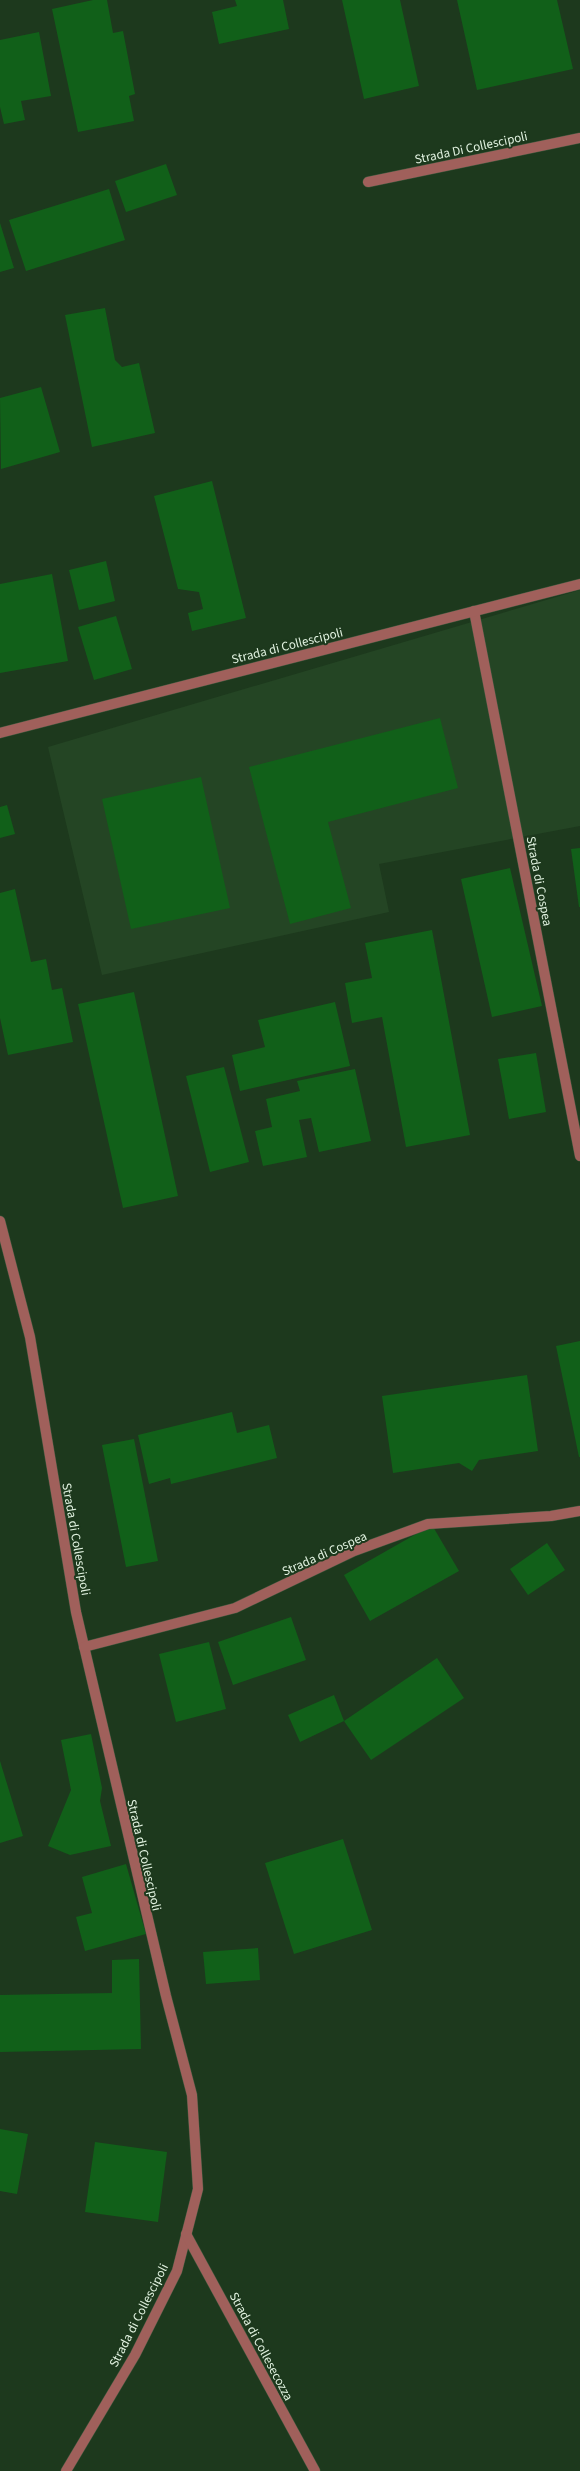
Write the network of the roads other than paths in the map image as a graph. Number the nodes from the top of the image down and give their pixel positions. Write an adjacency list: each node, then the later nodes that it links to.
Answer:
1 (580, 138): 2 (street, Strada Di Collescipoli)
2 (368, 182)
3 (580, 584): 4 (street, Strada di Collescipoli)
4 (474, 611): 5 (street, Strada di Collescipoli); 6 (street, Strada di Cospea)
5 (0, 733)
6 (580, 1156)
7 (0, 1221): 9 (street, Strada di Collescipoli)
8 (580, 1511): 9 (street, Strada di Cospea)
9 (84, 1647): 10 (street, Strada di Collescipoli)
10 (186, 2234): 11 (street, Strada di Collescipoli); 12 (street, Strada di Collesecozza)
11 (66, 2471)
12 (315, 2471)

